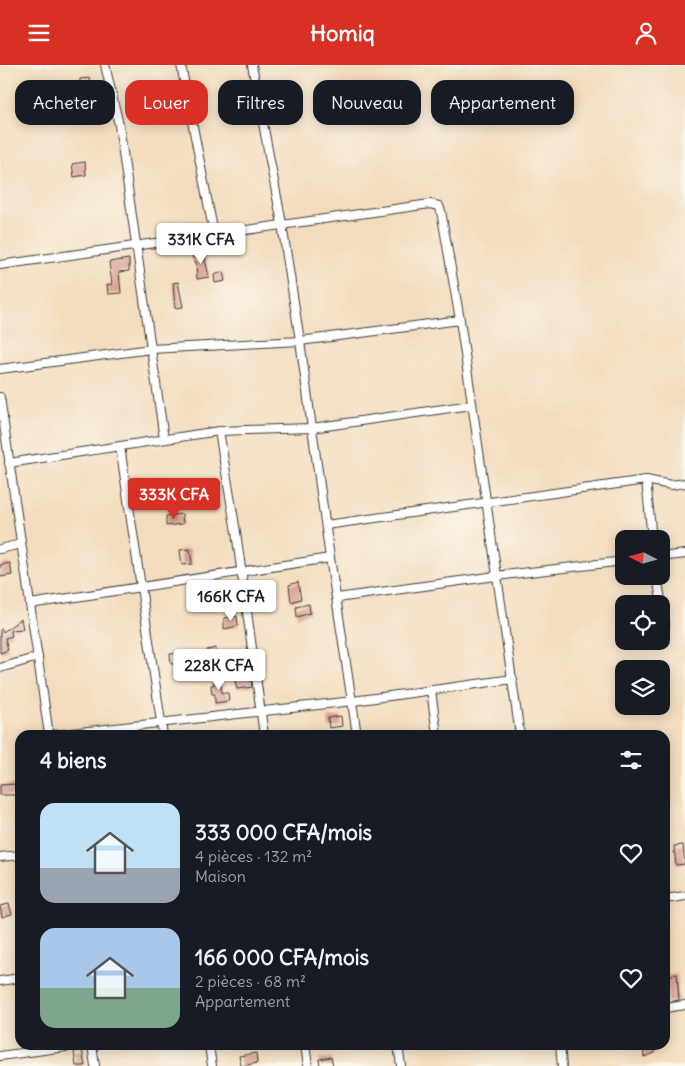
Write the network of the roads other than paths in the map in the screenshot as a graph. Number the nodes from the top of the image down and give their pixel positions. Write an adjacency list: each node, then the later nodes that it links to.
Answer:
1 (105, 65): 6 (street)
2 (181, 65): 5 (street)
3 (252, 65): 4 (street)
4 (282, 224): 5 (street); 8 (street); 9 (street)
5 (214, 234): 6 (street)
6 (137, 245): 7 (street); 10 (street)
7 (0, 265)
8 (460, 320): 9 (street); 13 (street)
9 (300, 341): 10 (street); 14 (street)
10 (151, 349): 11 (street); 17 (street)
11 (0, 369)
12 (0, 397): 16 (street)
13 (471, 405): 14 (street); 22 (street)
14 (312, 428): 15 (street); 23 (street)
15 (219, 431): 17 (street); 31 (street)
16 (2, 432): 19 (street)
17 (164, 439): 18 (street)
18 (120, 446): 19 (street); 33 (street)
19 (10, 463): 25 (street)
20 (646, 480): 21 (street); 22 (street); 24 (street)
21 (685, 483)
22 (486, 503): 23 (street); 32 (street)
23 (326, 525): 29 (street)
24 (651, 530)
25 (21, 543): 26 (street); 35 (street)
26 (0, 549)
27 (685, 554): 28 (street)
28 (670, 556)
29 (330, 558): 31 (street); 34 (street)
30 (615, 562): 32 (street)
31 (242, 572): 33 (street); 41 (street)
32 (496, 576): 34 (street); 38 (street)
33 (142, 588): 35 (street); 42 (street)
34 (337, 598): 40 (street)
35 (30, 604): 36 (street)
36 (38, 657): 37 (street); 43 (street)
37 (0, 668)
38 (513, 679): 39 (street); 49 (street)
39 (431, 691): 40 (street); 48 (street)
40 (353, 701): 41 (street); 47 (street)
41 (260, 712): 42 (street); 46 (street)
42 (162, 723): 44 (street); 45 (street)
43 (47, 730)
44 (98, 730)
45 (163, 730)
46 (263, 730)
47 (356, 730)
48 (436, 730)
49 (519, 730)
50 (15, 856): 51 (street)
51 (0, 857)
52 (685, 896): 53 (street)
53 (670, 898)
54 (15, 980): 55 (street)
55 (0, 981)
56 (685, 1005): 57 (street)
57 (670, 1007)
58 (44, 1050): 64 (street)
59 (93, 1050): 65 (street)
60 (210, 1050): 66 (street)
61 (306, 1050): 67 (street)
62 (399, 1050): 68 (street)
63 (560, 1050): 69 (street)
64 (0, 1056)
65 (95, 1066)
66 (212, 1066)
67 (308, 1066)
68 (401, 1066)
69 (562, 1066)

